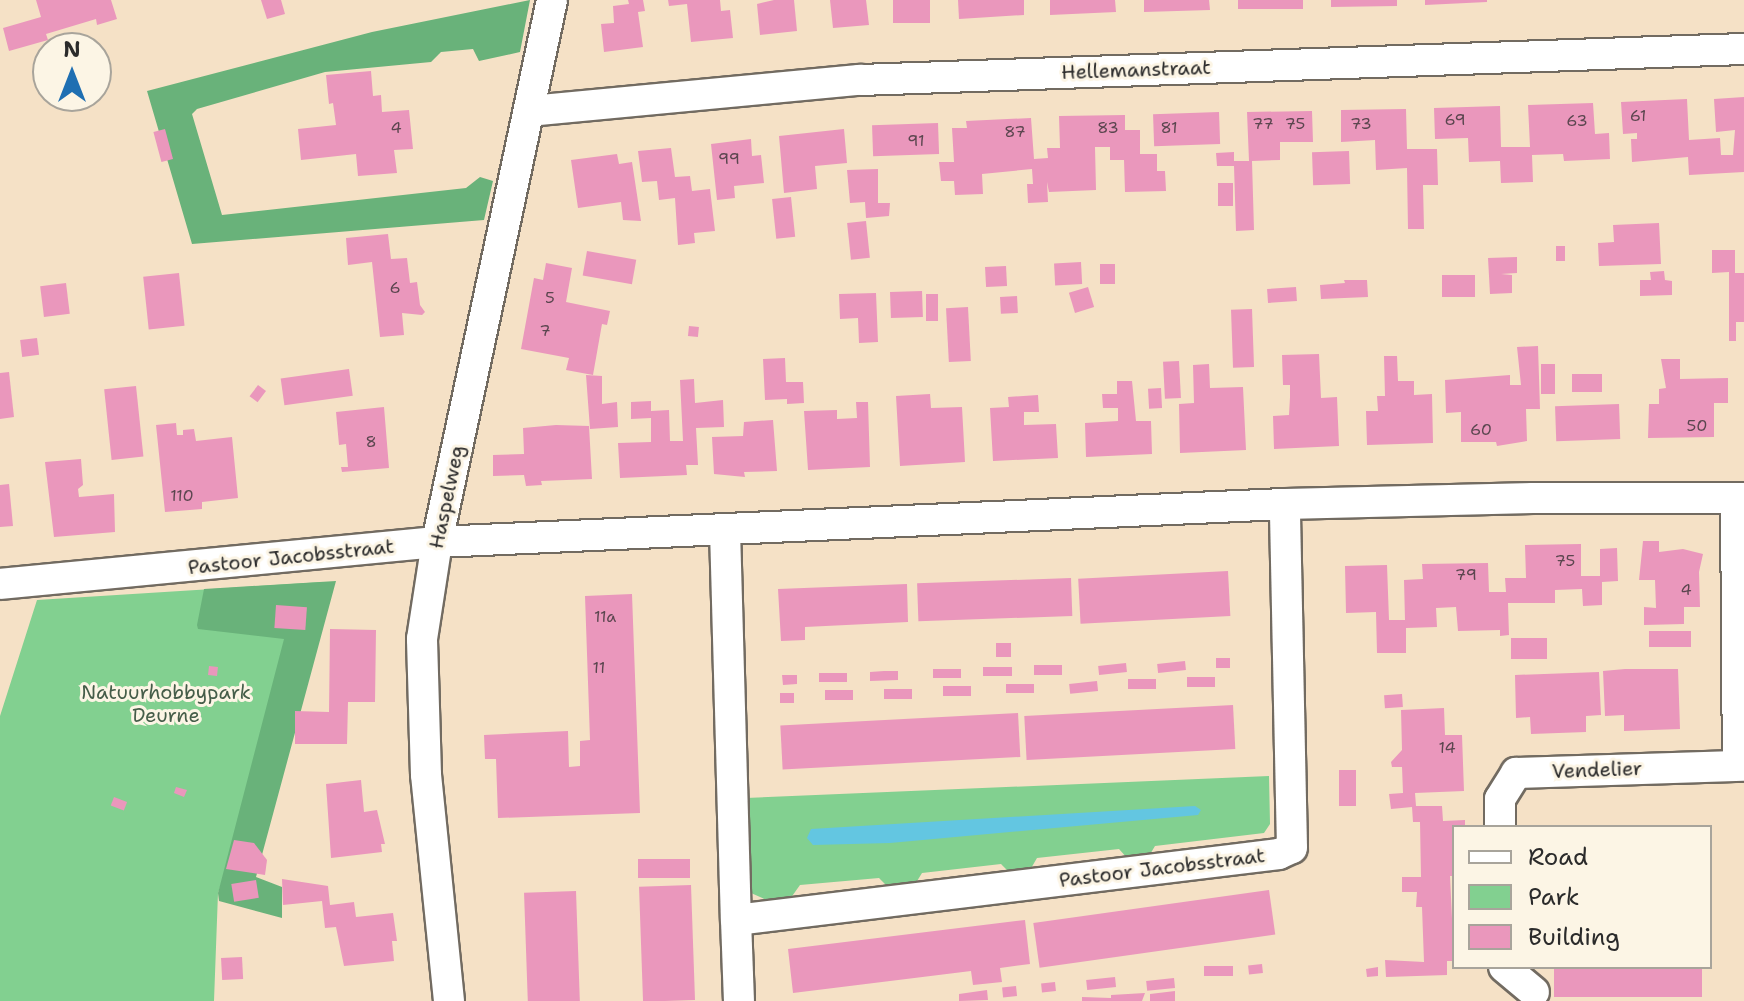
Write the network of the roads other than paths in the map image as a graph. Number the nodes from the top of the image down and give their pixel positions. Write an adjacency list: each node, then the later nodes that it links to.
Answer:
1 (552, 0): 3 (street, Haspelweg)
2 (1744, 49): 3 (street, Hellemanstraat)
3 (530, 111): 7 (street, Haspelweg)
4 (1740, 498): 5 (street, Pastoor Jacobsstraat); 9 (street, Vendelier)
5 (1285, 504): 6 (street, Pastoor Jacobsstraat); 11 (street, Pastoor Jacobsstraat)
6 (725, 530): 7 (street, Pastoor Jacobsstraat); 11 (street)
7 (437, 542): 8 (street, Pastoor Jacobsstraat); 14 (street, Haspelweg)
8 (0, 584)
9 (1741, 766): 10 (street, Vendelier)
10 (1500, 825)
11 (736, 920): 15 (street)
12 (1506, 969): 13 (street)
13 (1534, 992)
14 (449, 1001)
15 (739, 1001)

